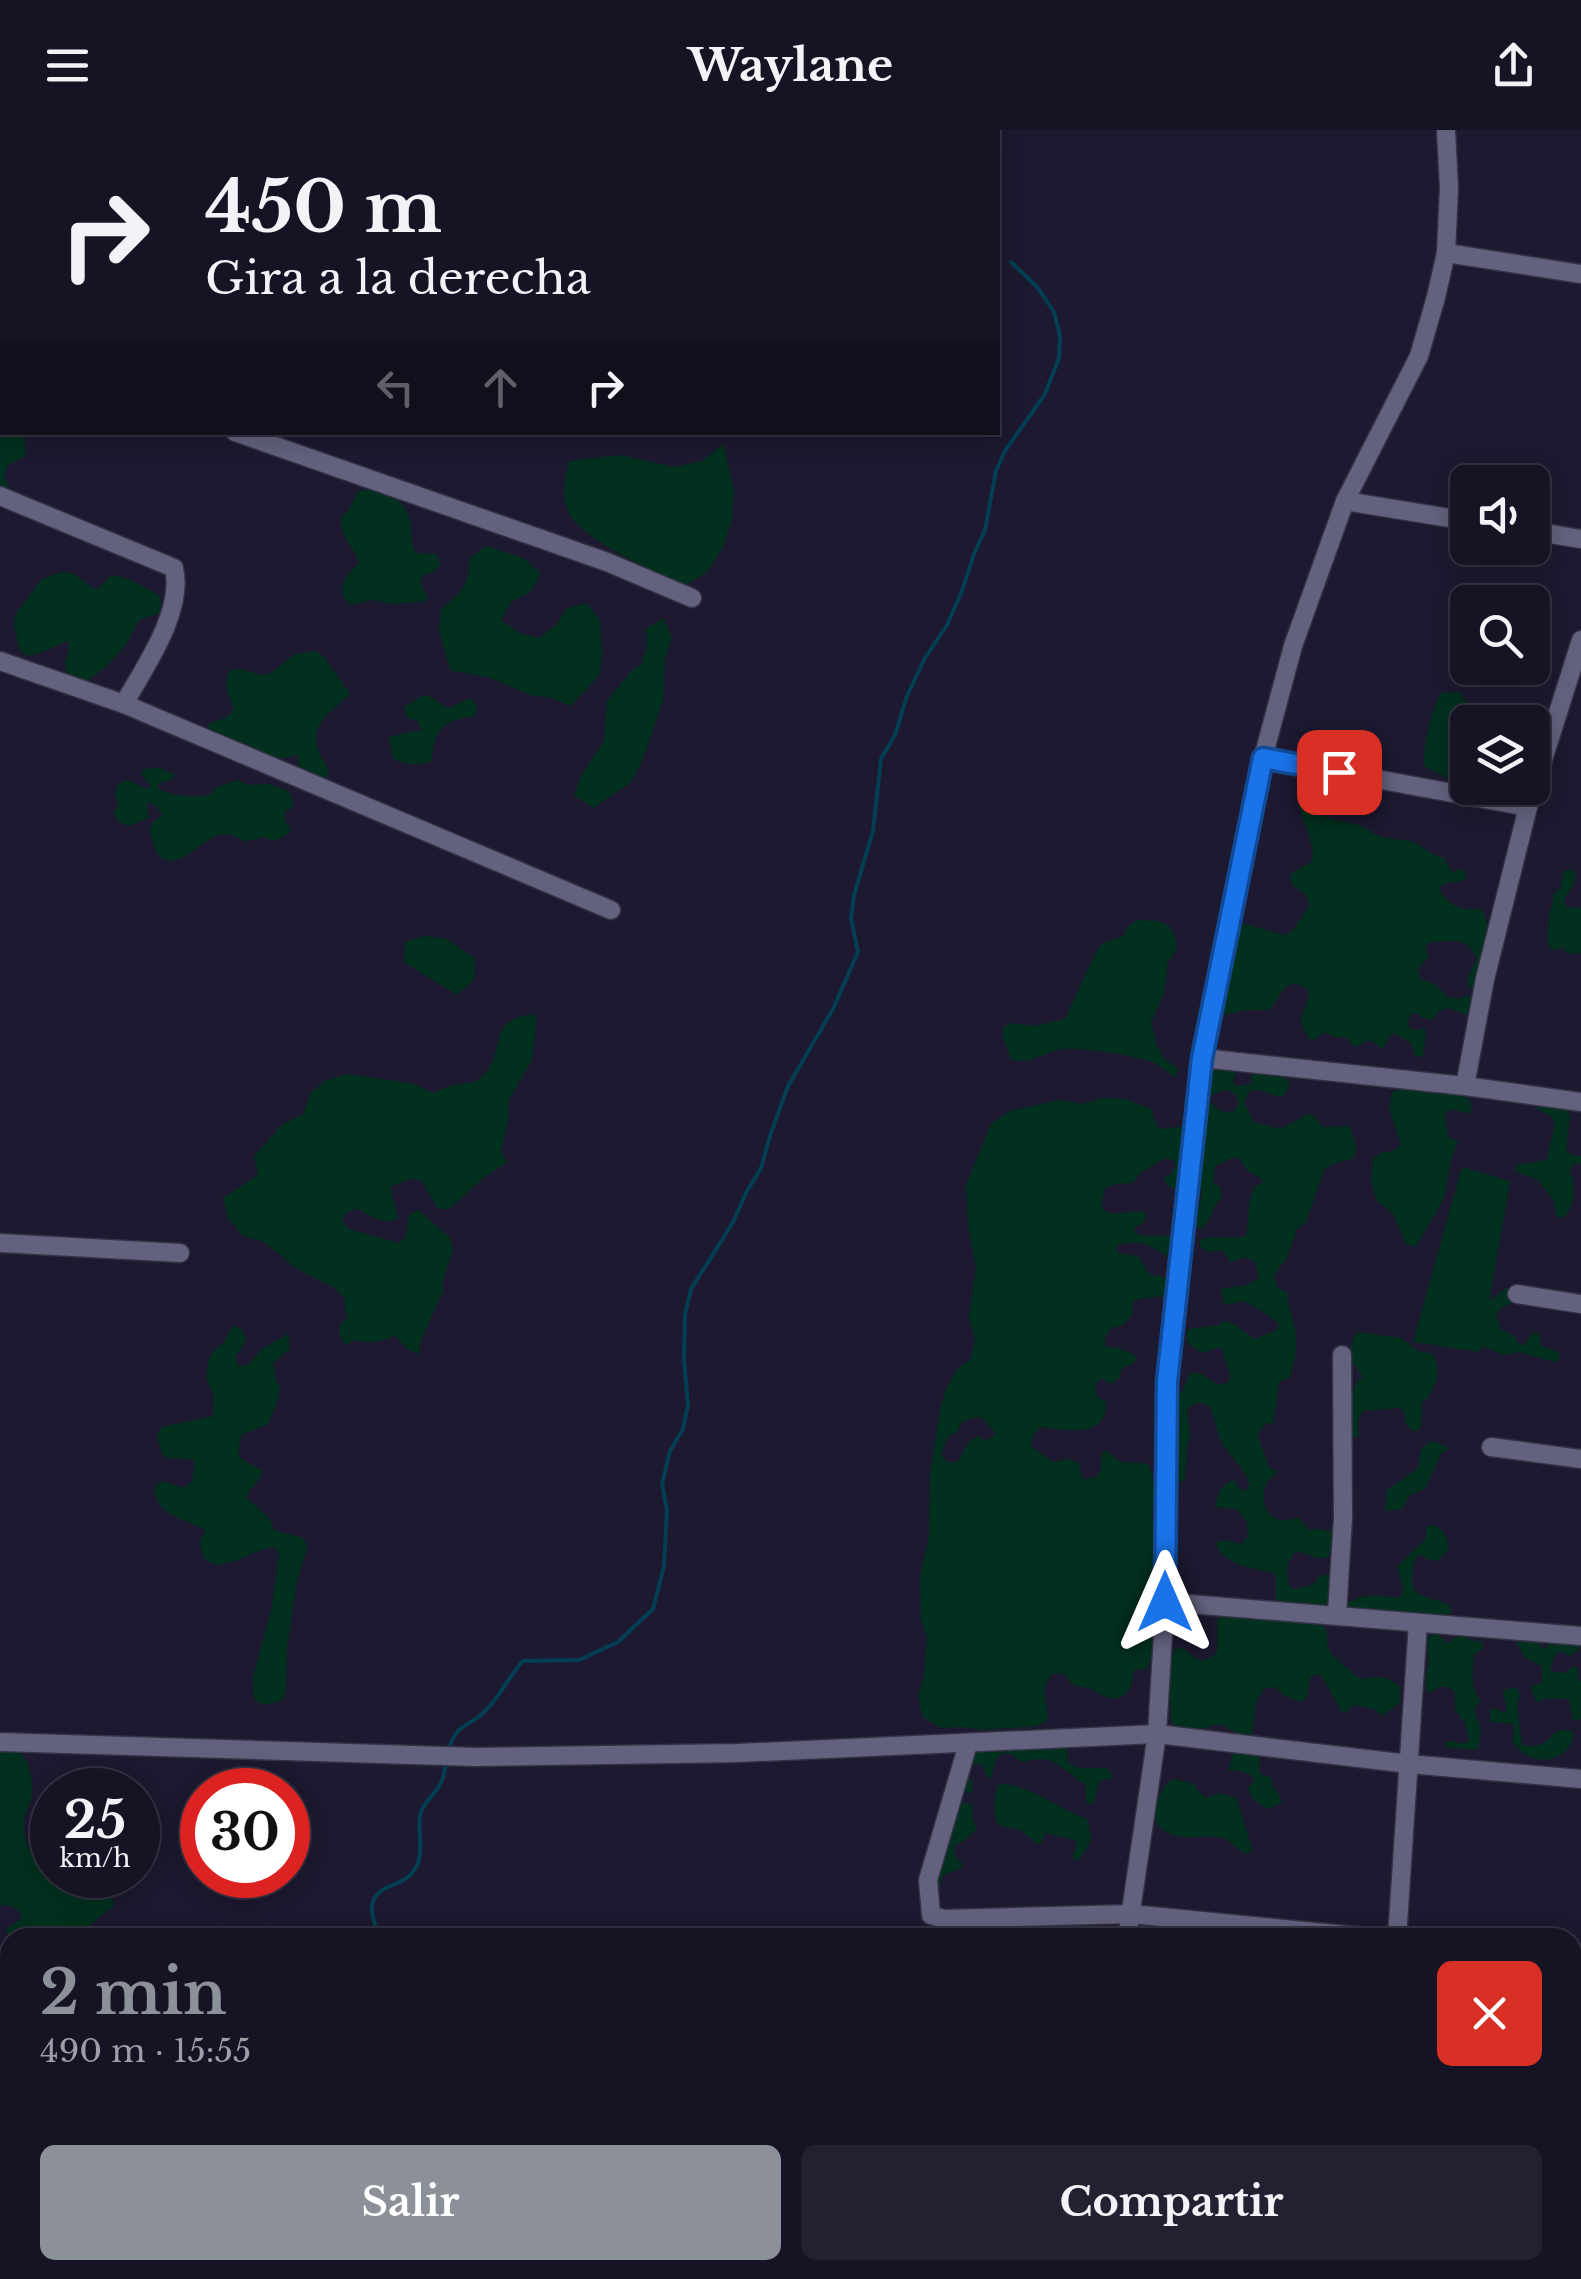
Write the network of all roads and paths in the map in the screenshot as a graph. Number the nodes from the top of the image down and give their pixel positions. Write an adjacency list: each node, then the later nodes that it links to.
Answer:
1 (1446, 130): 2 (street)
2 (1446, 253): 3 (street); 6 (street)
3 (1581, 274)
4 (244, 435): 10 (street)
5 (0, 496): 13 (street)
6 (1345, 502): 7 (street); 14 (street)
7 (1450, 518)
8 (1550, 534): 9 (street)
9 (1581, 539)
10 (692, 598)
11 (1581, 640): 15 (street)
12 (0, 661): 13 (street)
13 (124, 704): 16 (street)
14 (1263, 758): 15 (street); 17 (street)
15 (1528, 807): 18 (street)
16 (612, 910)
17 (1202, 1058): 18 (street); 27 (street)
18 (1465, 1086): 19 (street)
19 (1581, 1102)
20 (0, 1244): 21 (street)
21 (180, 1253)
22 (1517, 1294): 23 (street)
23 (1581, 1304)
24 (1342, 1355): 28 (street)
25 (1491, 1447): 26 (street)
26 (1581, 1459)
27 (1165, 1602): 28 (street); 31 (street)
28 (1337, 1614): 29 (street)
29 (1418, 1623): 30 (street); 34 (street)
30 (1581, 1636)
31 (1158, 1734): 33 (street); 34 (street); 36 (street)
32 (0, 1742): 33 (street)
33 (968, 1744): 36 (street)
34 (1409, 1764): 35 (street); 39 (street)
35 (1581, 1779)
36 (1131, 1914): 37 (street); 38 (street)
37 (1129, 1928)
38 (1274, 1928)
39 (1398, 1928)

